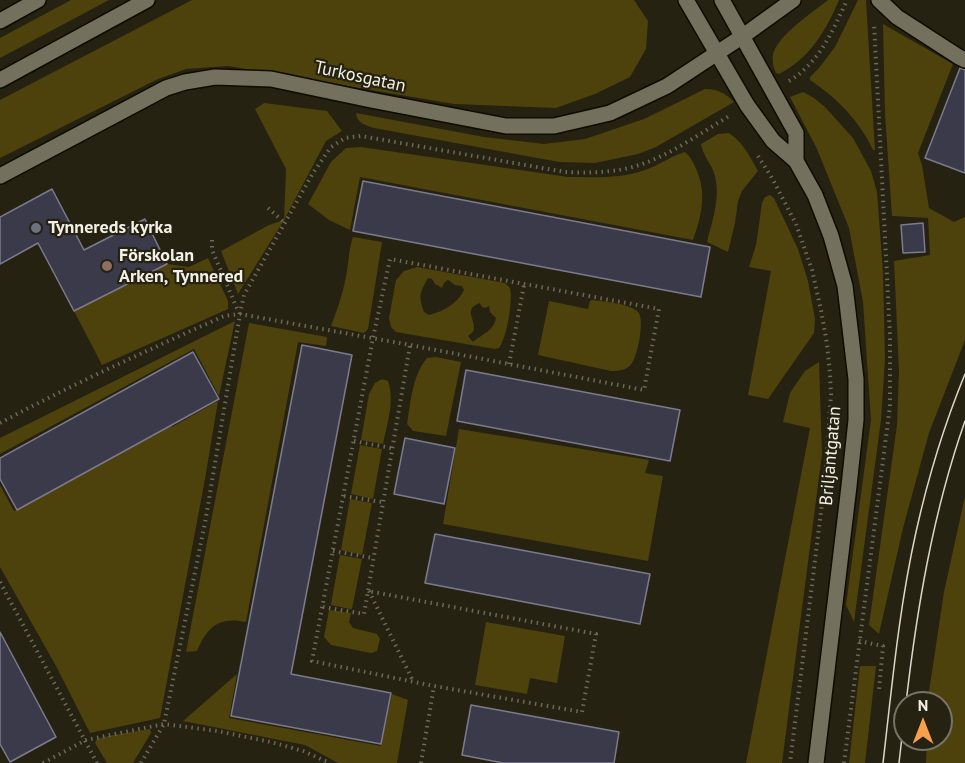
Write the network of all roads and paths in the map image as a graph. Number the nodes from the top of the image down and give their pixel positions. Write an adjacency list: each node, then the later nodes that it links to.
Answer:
1 (39, 0): 8 (street)
2 (147, 0): 13 (street)
3 (686, 0): 11 (street, Briljantgatan)
4 (722, 0): 10 (street, Briljantgatan)
5 (793, 0): 10 (street)
6 (847, 0): 14 (path)
7 (879, 0): 12 (street)
8 (0, 21)
9 (873, 21): 37 (path)
10 (743, 36): 11 (street); 14 (street, Briljantgatan)
11 (717, 54): 15 (street, Briljantgatan); 18 (street, Turkosgatan)
12 (965, 60)
13 (0, 80)
14 (772, 91): 16 (street, Briljantgatan)
15 (747, 105): 16 (street, Briljantgatan); 20 (path)
16 (796, 161): 49 (street, Briljantgatan)
17 (764, 166): 48 (path)
18 (0, 176)
19 (268, 208): 20 (path)
20 (285, 223): 23 (path)
21 (212, 240): 23 (path)
22 (524, 285): 24 (path); 26 (path); 26 (path)
23 (240, 314): 24 (path); 27 (path); 41 (path)
24 (373, 338): 25 (path); 28 (path)
25 (410, 345): 26 (path); 29 (path)
26 (509, 364)
27 (0, 423)
28 (354, 441): 29 (path); 30 (path)
29 (391, 448): 31 (path)
30 (344, 495): 31 (path); 32 (path)
31 (382, 502): 33 (path)
32 (333, 551): 33 (path); 36 (path)
33 (373, 558): 35 (path)
34 (0, 582): 42 (path)
35 (368, 591): 36 (path); 38 (path); 39 (path)
36 (323, 607): 38 (path)
37 (860, 641): 40 (path); 50 (path)
38 (413, 682): 39 (path)
39 (434, 686): 47 (path)
40 (879, 690)
41 (164, 724): 42 (path); 45 (path); 46 (path)
42 (86, 740): 43 (path); 44 (path)
43 (43, 763)
44 (97, 763)
45 (141, 763)
46 (330, 763)
47 (421, 763)
48 (790, 763)
49 (816, 763)
50 (844, 763)

